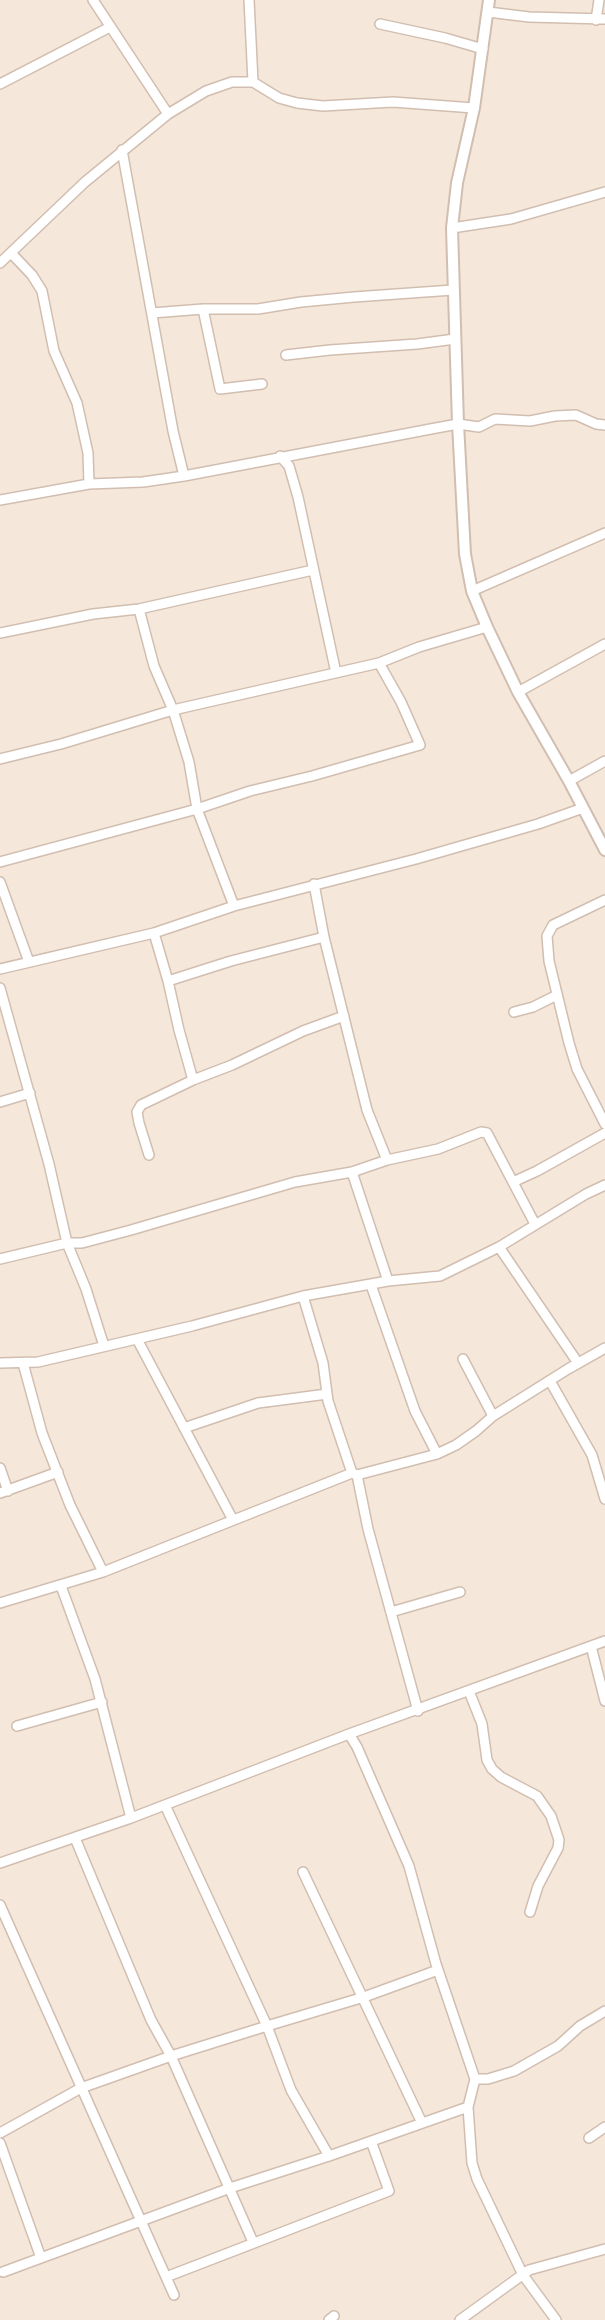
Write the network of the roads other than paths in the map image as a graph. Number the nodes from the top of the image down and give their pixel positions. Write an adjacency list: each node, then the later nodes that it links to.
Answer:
1 (93, 0): 7 (street)
2 (249, 0): 9 (street)
3 (599, 0): 5 (street)
4 (488, 6): 5 (street); 8 (street)
5 (600, 19)
6 (380, 24): 8 (street)
7 (110, 27): 10 (street); 12 (street)
8 (483, 49): 11 (street)
9 (253, 82): 11 (street); 12 (street)
10 (0, 84)
11 (474, 108): 15 (street)
12 (168, 114): 13 (street)
13 (122, 150): 16 (street); 20 (street)
14 (605, 192): 15 (street)
15 (452, 228): 18 (street)
16 (11, 253): 17 (street); 30 (street)
17 (0, 263)
18 (453, 290): 19 (street); 21 (street)
19 (203, 309): 20 (street); 23 (street)
20 (152, 313): 29 (street)
21 (455, 339): 22 (street); 24 (street)
22 (286, 355)
23 (262, 384)
24 (458, 424): 25 (street); 26 (street); 34 (street)
25 (605, 425)
26 (292, 454): 27 (street); 28 (street)
27 (280, 456): 28 (street); 29 (street)
28 (289, 466): 33 (street)
29 (184, 476): 30 (street)
30 (89, 484): 31 (street)
31 (0, 500)
32 (605, 533): 34 (street)
33 (313, 570): 35 (street); 40 (street)
34 (472, 591): 36 (street)
35 (139, 609): 37 (street); 42 (street)
36 (487, 628): 39 (street); 41 (street)
37 (0, 633)
38 (605, 644): 41 (street)
39 (379, 663): 40 (street); 47 (street)
40 (336, 673): 42 (street)
41 (517, 692): 45 (street)
42 (173, 710): 43 (street); 47 (street)
43 (0, 759)
44 (605, 761): 45 (street)
45 (569, 781): 46 (street)
46 (583, 808): 48 (street); 51 (street)
47 (197, 809): 49 (street); 53 (street)
48 (605, 850)
49 (0, 862)
50 (0, 882): 56 (street)
51 (314, 884): 53 (street); 55 (street)
52 (605, 900): 60 (street)
53 (234, 906): 54 (street)
54 (154, 933): 56 (street); 58 (street)
55 (324, 937): 58 (street); 62 (street)
56 (29, 962): 57 (street)
57 (0, 969)
58 (168, 981): 63 (street)
59 (0, 988): 64 (street)
60 (557, 995): 61 (street); 66 (street)
61 (514, 1012)
62 (344, 1016): 63 (street); 69 (street)
63 (193, 1080): 68 (street)
64 (30, 1093): 65 (street); 74 (street)
65 (0, 1102)
66 (605, 1124)
67 (605, 1133): 71 (street)
68 (149, 1155)
69 (387, 1160): 70 (street); 71 (street)
70 (352, 1172): 74 (street); 77 (street)
71 (513, 1182): 73 (street)
72 (605, 1185): 73 (street)
73 (536, 1224): 75 (street)
74 (67, 1243): 76 (street); 81 (street)
75 (499, 1247): 77 (street); 86 (street)
76 (0, 1259)
77 (388, 1280): 78 (street)
78 (371, 1285): 79 (street); 91 (street)
79 (303, 1296): 80 (street); 88 (street)
80 (137, 1339): 81 (street); 90 (street)
81 (104, 1346): 85 (street)
82 (604, 1350): 86 (street)
83 (463, 1359): 89 (street)
84 (0, 1363): 85 (street)
85 (23, 1363): 93 (street)
86 (578, 1363): 87 (street)
87 (550, 1381): 89 (street); 95 (street)
88 (327, 1394): 90 (street); 94 (street)
89 (493, 1416): 91 (street)
90 (184, 1428): 98 (street)
91 (437, 1454): 94 (street)
92 (0, 1468): 96 (street)
93 (58, 1472): 96 (street); 99 (street)
94 (355, 1474): 98 (street); 103 (street)
95 (604, 1483): 97 (street)
96 (4, 1492)
97 (605, 1499)
98 (233, 1520): 99 (street)
99 (103, 1572): 100 (street)
100 (61, 1586): 102 (street); 108 (street)
101 (460, 1592): 103 (street)
102 (0, 1603)
103 (391, 1612): 109 (street)
104 (605, 1641): 105 (street)
105 (591, 1646): 106 (street); 107 (street)
106 (469, 1691): 109 (street); 118 (street)
107 (605, 1701)
108 (102, 1702): 110 (street); 113 (street)
109 (418, 1711): 111 (street)
110 (17, 1726)
111 (349, 1734): 112 (street); 119 (street)
112 (166, 1805): 113 (street); 122 (street)
113 (131, 1818): 114 (street)
114 (75, 1838): 115 (street); 123 (street)
115 (0, 1863)
116 (303, 1872): 120 (street)
117 (0, 1905): 125 (street)
118 (530, 1912)
119 (438, 1970): 120 (street); 124 (street)
120 (364, 1997): 122 (street); 127 (street)
121 (605, 2011): 124 (street)
122 (267, 2026): 123 (street); 133 (street)
123 (171, 2056): 125 (street); 134 (street)
124 (475, 2079): 126 (street)
125 (82, 2088): 129 (street); 135 (street)
126 (468, 2107): 127 (street); 140 (street)
127 (422, 2123): 131 (street)
128 (605, 2127): 130 (street)
129 (0, 2133)
130 (589, 2138)
131 (371, 2141): 133 (street); 136 (street)
132 (0, 2143): 138 (street)
133 (329, 2156): 134 (street)
134 (230, 2188): 135 (street); 136 (street)
135 (141, 2221): 138 (street); 141 (street)
136 (253, 2242): 141 (street)
137 (605, 2249): 140 (street)
138 (41, 2258): 139 (street)
139 (4, 2272)
140 (523, 2275): 143 (street); 144 (street)
141 (166, 2277): 142 (street)
142 (174, 2295)
143 (460, 2320)
144 (555, 2320)

